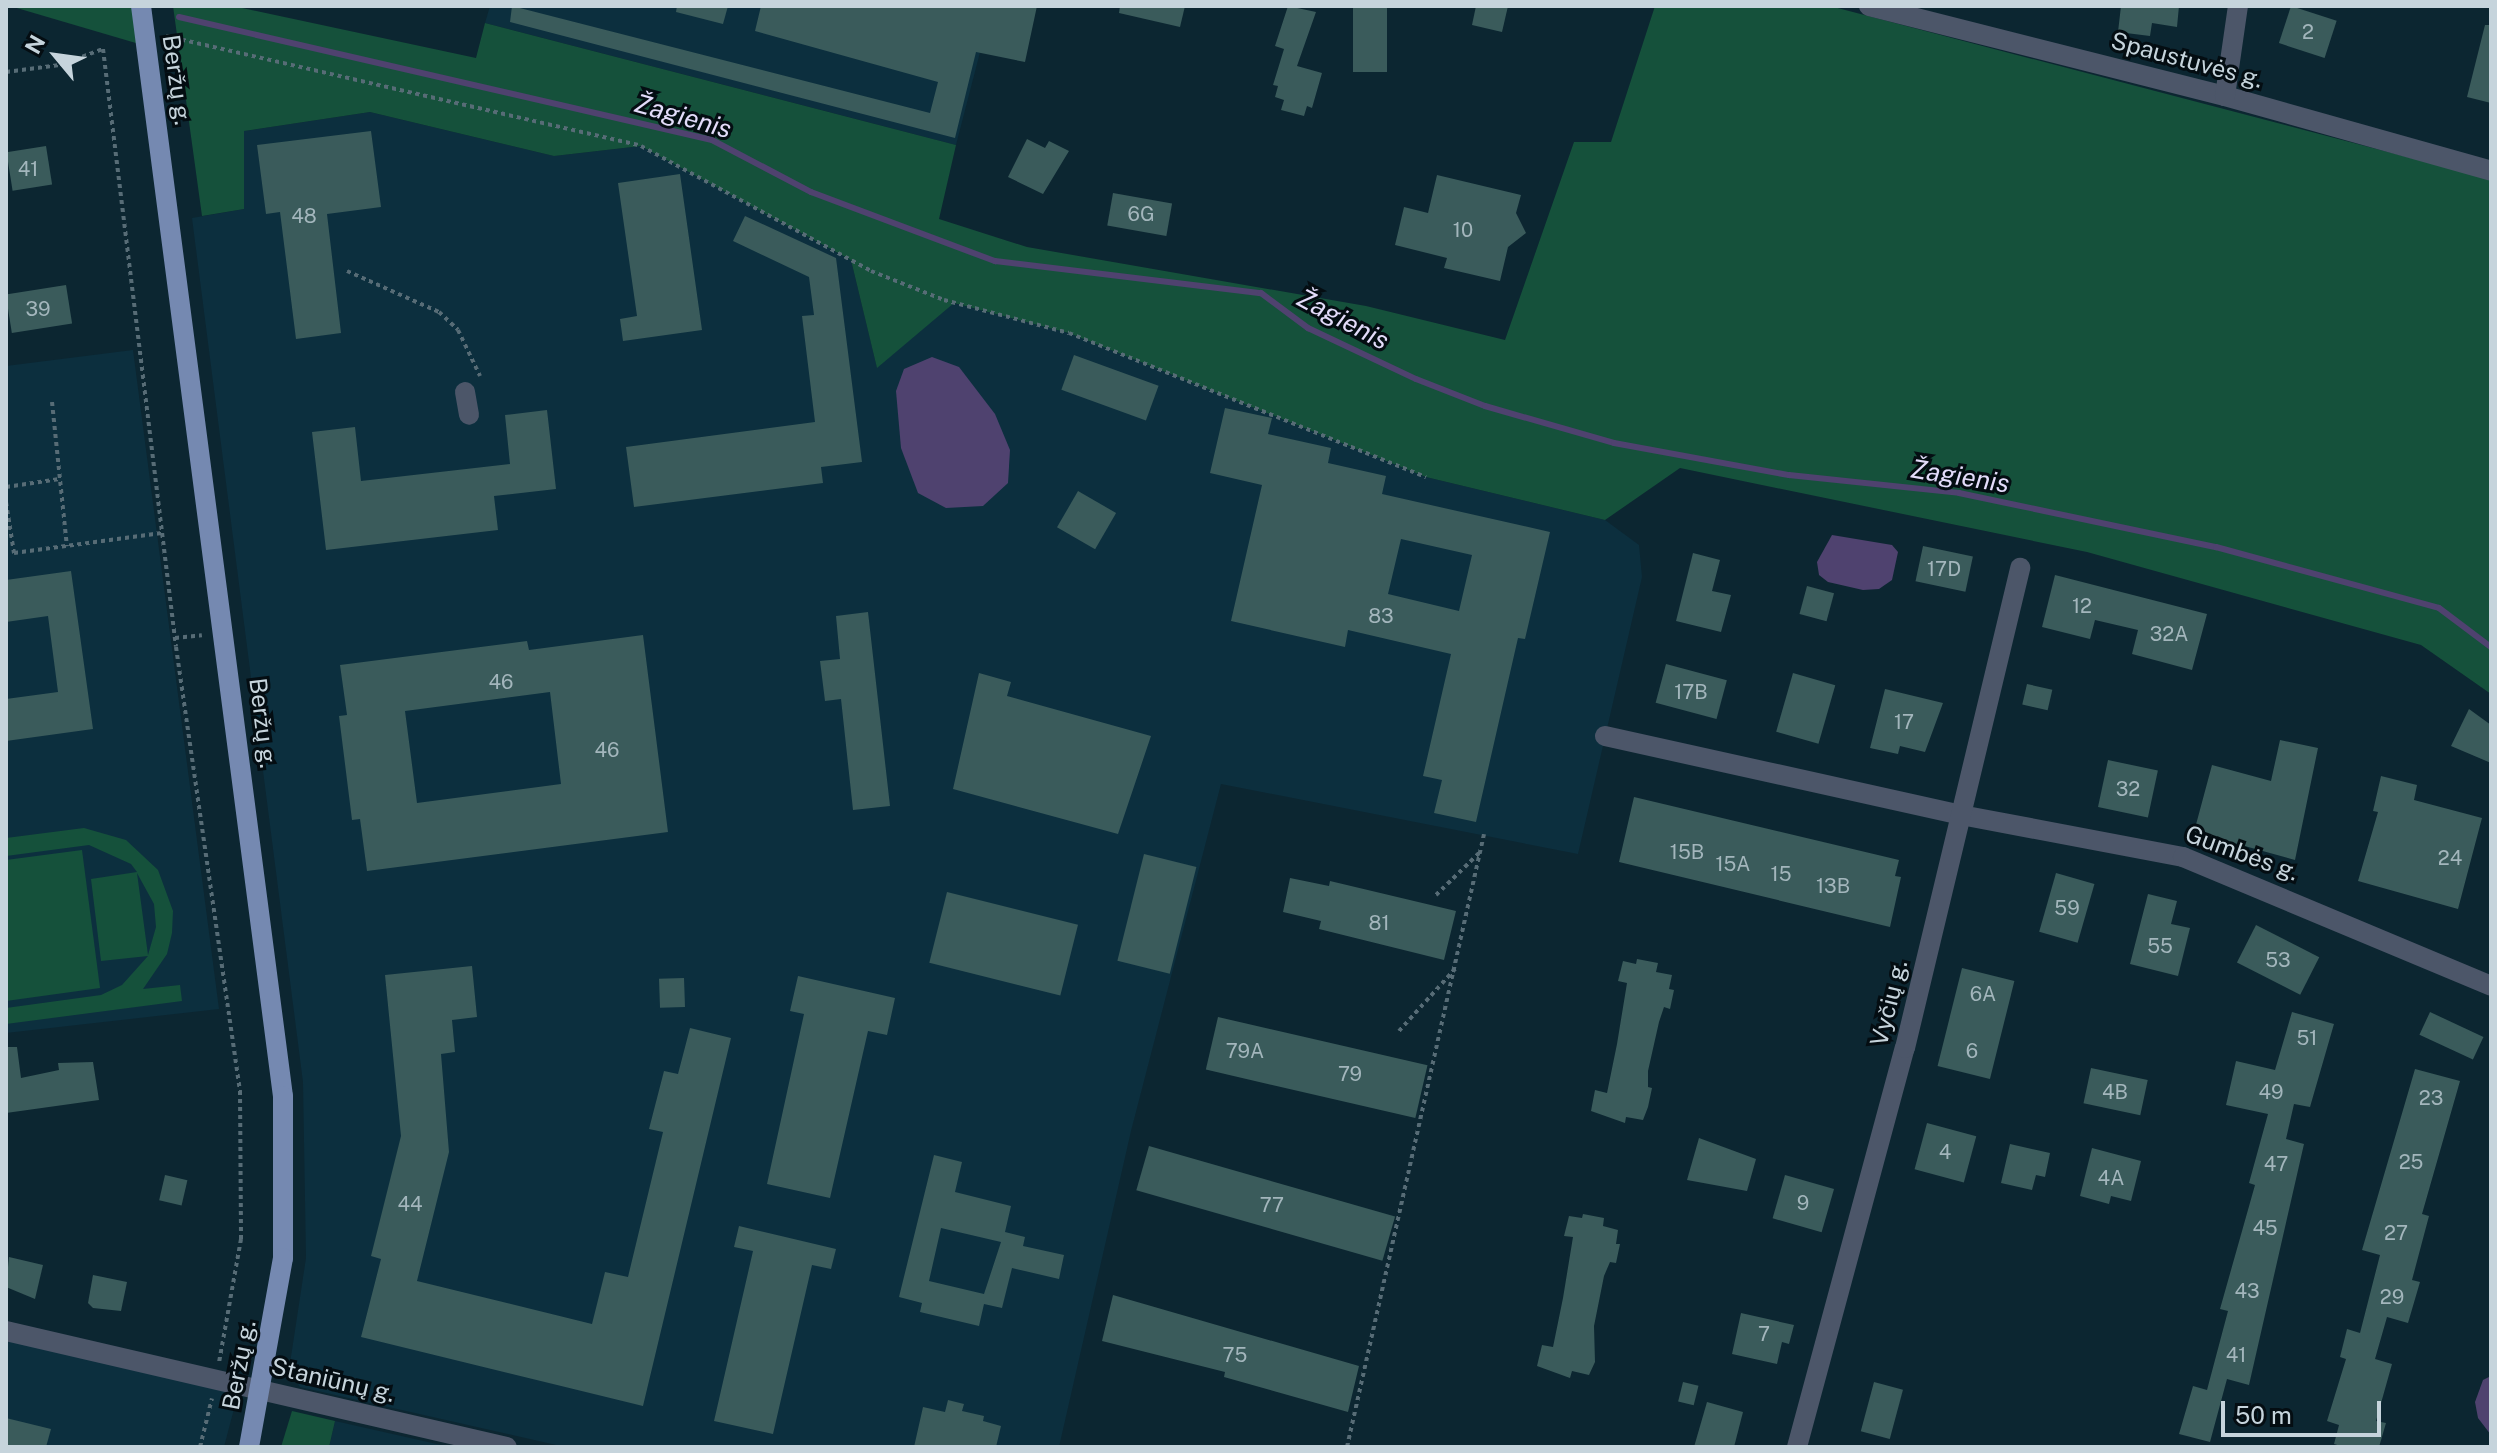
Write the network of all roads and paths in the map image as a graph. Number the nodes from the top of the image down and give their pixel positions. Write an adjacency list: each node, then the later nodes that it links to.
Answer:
1 (141, 6): 4 (main road, Beržų g.)
2 (1869, 6): 6 (street, Spaustuvės g.)
3 (2238, 6): 6 (street)
4 (144, 31): 12 (path); 19 (main road, Beržų g.)
5 (6, 72): 16 (path)
6 (2225, 96): 7 (street, Spaustuvės g.)
7 (2491, 171)
8 (347, 271): 9 (path)
9 (473, 392): 11 (street)
10 (52, 402): 13 (path)
11 (469, 415)
12 (1426, 477)
13 (60, 479): 14 (path); 17 (path)
14 (6, 487)
15 (6, 502): 17 (path)
16 (162, 533): 17 (path); 20 (path)
17 (67, 546)
18 (2020, 568): 22 (street, Vyčių g.)
19 (225, 633): 20 (path); 31 (main road, Beržų g.)
20 (175, 638): 30 (path)
21 (1605, 736): 22 (street, Gumbės g.)
22 (1961, 815): 27 (street, Gumbės g.); 36 (street, Vyčių g.)
23 (1484, 834): 24 (path)
24 (1481, 850): 25 (path); 26 (path)
25 (1436, 895)
26 (1457, 966): 28 (path); 35 (path)
27 (2491, 986)
28 (1399, 1031)
29 (6, 1331): 30 (street, Staniūnų g.)
30 (216, 1380): 31 (street, Staniūnų g.); 32 (path)
31 (261, 1390): 33 (main road, Beržų g.); 34 (street, Staniūnų g.)
32 (200, 1447)
33 (249, 1447)
34 (507, 1447)
35 (1347, 1447)
36 (1797, 1447)

